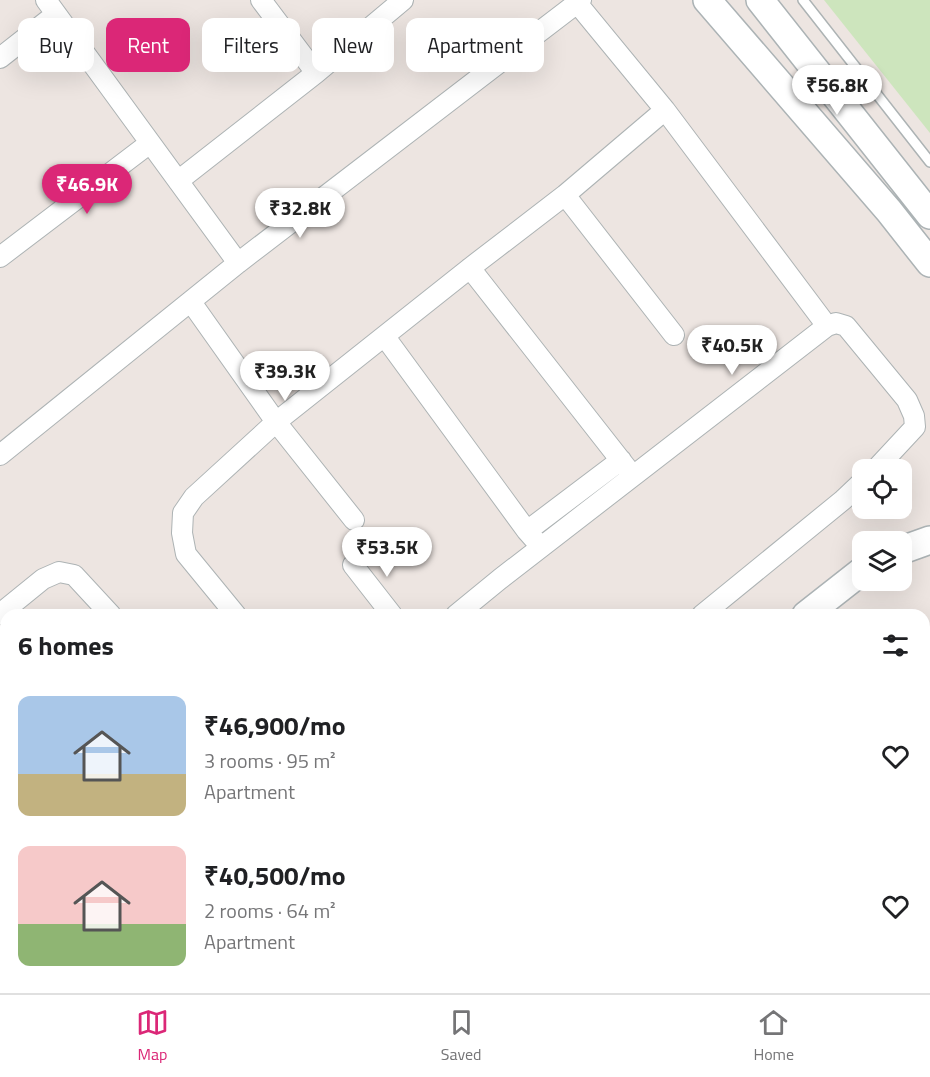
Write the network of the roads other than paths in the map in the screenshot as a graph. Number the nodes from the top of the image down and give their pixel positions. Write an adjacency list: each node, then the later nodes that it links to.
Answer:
1 (261, 0): 9 (street)
2 (403, 0): 9 (street)
3 (707, 0): 18 (main road)
4 (760, 0): 15 (main road)
5 (803, 0): 12 (lane)
6 (579, 2): 10 (street); 17 (street)
7 (51, 7): 8 (street); 11 (street)
8 (0, 58)
9 (316, 73): 13 (street)
10 (665, 110): 14 (street); 21 (street)
11 (150, 143): 13 (street); 16 (street)
12 (930, 162)
13 (178, 181): 17 (street)
14 (565, 195): 19 (street); 22 (street)
15 (924, 205)
16 (0, 257)
17 (238, 263): 20 (street)
18 (930, 263)
19 (470, 268): 23 (street); 27 (street)
20 (191, 302): 24 (street); 25 (street)
21 (827, 326): 26 (street); 28 (street)
22 (674, 335)
23 (385, 337): 24 (street); 31 (street)
24 (276, 422): 30 (street); 39 (street)
25 (0, 455)
26 (885, 459)
27 (621, 460): 28 (street); 31 (street)
28 (633, 476): 34 (street)
29 (852, 491): 42 (street)
30 (354, 520)
31 (527, 531): 34 (street)
32 (930, 540): 33 (main road)
33 (912, 546)
34 (541, 547): 41 (street)
35 (353, 565): 40 (street)
36 (852, 579): 43 (main road)
37 (6, 609): 38 (street)
38 (105, 609)
39 (231, 609)
40 (387, 609)
41 (464, 609)
42 (709, 609)
43 (814, 609)

